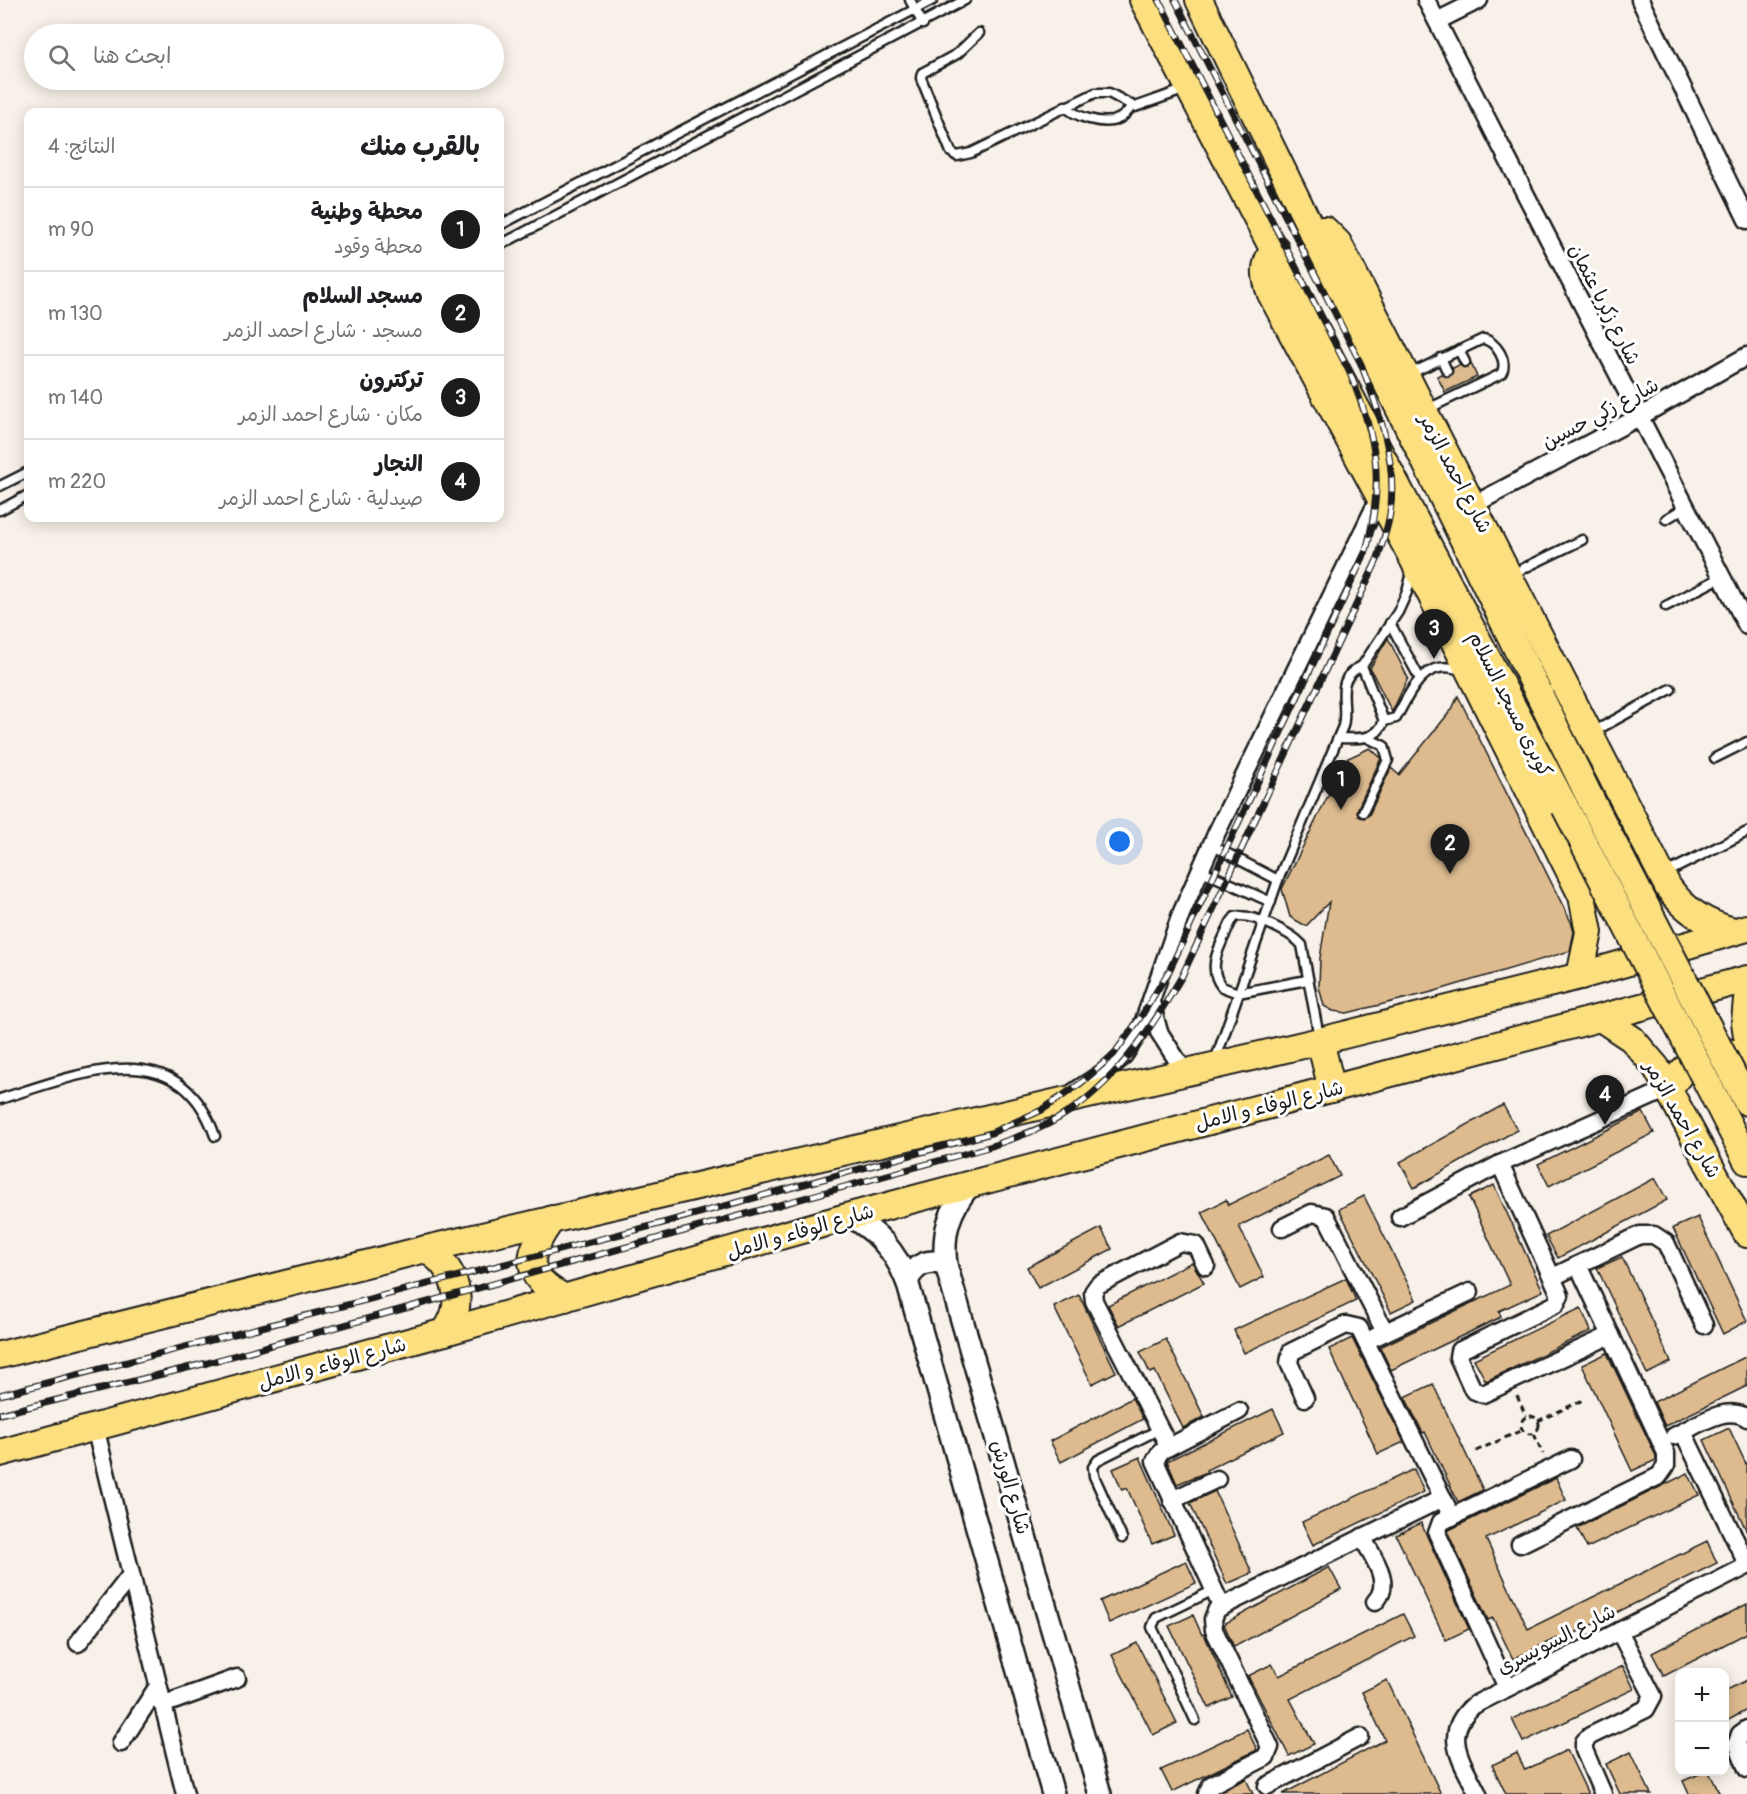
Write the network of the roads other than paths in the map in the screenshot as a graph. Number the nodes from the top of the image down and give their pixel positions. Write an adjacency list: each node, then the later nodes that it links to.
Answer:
1 (910, 0): 9 (lane)
2 (933, 0): 9 (lane)
3 (965, 0): 11 (lane)
4 (1143, 0): 13 (main road)
5 (1199, 0): 18 (main road)
6 (1426, 0): 10 (street, شارع زكريا عثمان)
7 (1479, 0): 10 (street)
8 (1640, 0): 16 (street)
9 (915, 9): 11 (lane); 17 (lane)
10 (1437, 21): 28 (street, شارع زكريا عثمان)
11 (922, 24): 19 (lane)
12 (980, 33): 14 (lane)
13 (1191, 88): 15 (lane); 20 (main road)
14 (1065, 106): 15 (lane); 15 (lane)
15 (1132, 106)
16 (1745, 210)
17 (504, 223)
18 (1311, 230): 25 (main road, شارع احمد الزمر); 78 (main road, كوبرى مسجد السلام, bridge)
19 (504, 242)
20 (1275, 248): 32 (main road); 82 (main road, كوبرى مسجد السلام, bridge)
21 (1459, 350): 23 (lane); 24 (lane); 27 (lane)
22 (1747, 356): 28 (street, شارع زكي حسين)
23 (1441, 358): 25 (lane); 26 (lane)
24 (1465, 362)
25 (1402, 370): 27 (main road, شارع احمد الزمر)
26 (1447, 371)
27 (1425, 415): 33 (main road, شارع احمد الزمر)
28 (1639, 417): 33 (street, شارع زكي حسين); 34 (street, شارع زكريا عثمان)
29 (24, 474): 30 (lane)
30 (0, 486)
31 (24, 497): 35 (lane)
32 (1379, 498): 38 (main road); 56 (street)
33 (1473, 505): 39 (main road, شارع احمد الزمر)
34 (1686, 507): 36 (lane); 40 (street, شارع زكريا عثمان)
35 (0, 510)
36 (1666, 519)
37 (1582, 540): 39 (lane)
38 (1413, 559): 42 (lane); 45 (main road)
39 (1510, 575): 49 (main road, شارع احمد الزمر)
40 (1722, 577): 41 (lane); 43 (street, شارع زكريا عثمان)
41 (1666, 606)
42 (1390, 623): 44 (lane); 46 (lane)
43 (1747, 626)
44 (1362, 666): 48 (lane); 50 (lane)
45 (1469, 675): 46 (lane); 60 (main road)
46 (1419, 677): 48 (lane)
47 (1671, 690): 49 (lane)
48 (1384, 721): 51 (lane)
49 (1590, 733): 58 (main road, شارع احمد الزمر)
50 (1338, 738): 51 (lane); 59 (lane)
51 (1368, 738): 54 (lane)
52 (1747, 742): 53 (lane)
53 (1715, 758)
54 (1363, 812)
55 (1747, 832): 58 (lane)
56 (1211, 844): 57 (street); 59 (lane)
57 (1200, 870): 61 (lane); 68 (street)
58 (1661, 876): 60 (main road); 63 (main road, شارع احمد الزمر)
59 (1278, 880): 61 (lane)
60 (1582, 896): 64 (main road)
61 (1271, 902): 62 (lane)
62 (1263, 922): 66 (lane); 67 (lane); 67 (lane)
63 (1741, 929): 64 (main road)
64 (1580, 976): 72 (main road)
65 (1747, 979): 70 (main road, شارع الوفاء و الامل)
66 (1307, 980): 67 (lane); 72 (lane)
67 (1239, 993): 74 (lane)
68 (1150, 998): 75 (street); 79 (street)
69 (1747, 999): 71 (main road)
70 (1602, 1019): 76 (main road, شارع احمد الزمر); 77 (main road, شارع الوفاء و الامل)
71 (1747, 1035)
72 (1320, 1041): 74 (main road); 77 (main road)
73 (1747, 1056): 76 (main road)
74 (1213, 1065): 75 (main road)
75 (1184, 1071): 79 (main road)
76 (1670, 1088): 83 (street); 89 (main road, شارع احمد الزمر)
77 (1332, 1089): 84 (main road, شارع الوفاء و الامل)
78 (1742, 1093)
79 (1066, 1098): 87 (main road)
80 (0, 1099): 81 (lane)
81 (215, 1136)
82 (1747, 1161)
83 (1500, 1164): 86 (street); 94 (street)
84 (970, 1185): 85 (main road, شارع الوفاء و الامل); 91 (street, شارع الورش)
85 (850, 1216): 95 (street); 97 (main road, شارع الوفاء و الامل)
86 (1400, 1217)
87 (552, 1219): 90 (main road); 97 (main road)
88 (1282, 1228): 100 (street)
89 (1747, 1234)
90 (426, 1248): 99 (main road); 103 (main road)
91 (946, 1265): 95 (street); 140 (street, شارع الورش)
92 (1578, 1265): 94 (street); 98 (street); 101 (street)
93 (1206, 1266): 108 (street)
94 (1553, 1277): 101 (street)
95 (907, 1281): 139 (street)
96 (1470, 1292): 100 (street)
97 (565, 1298): 99 (main road, شارع الوفاء و الامل)
98 (1704, 1325)
99 (445, 1332): 107 (main road, شارع الوفاء و الامل)
100 (1385, 1332): 102 (street)
101 (1611, 1335): 110 (street)
102 (1367, 1341): 104 (street); 115 (street)
103 (0, 1355)
104 (1305, 1398)
105 (1239, 1411): 111 (street)
106 (1747, 1418): 109 (street)
107 (95, 1427): 112 (main road, شارع الوفاء و الامل); 122 (street)
108 (1160, 1429): 111 (street); 119 (lane)
109 (1683, 1432): 110 (street); 121 (street)
110 (1661, 1442): 120 (street)
111 (1169, 1447): 116 (street)
112 (0, 1453)
113 (1571, 1459): 117 (street)
114 (1217, 1479): 116 (street)
115 (1443, 1498): 117 (street); 118 (street)
116 (1172, 1500): 123 (street)
117 (1452, 1517): 129 (street)
118 (1362, 1537): 123 (street); 124 (street)
119 (1122, 1538)
120 (1520, 1545)
121 (1747, 1565): 125 (street, شارع السويسرى)
122 (130, 1576): 126 (street); 128 (street)
123 (1217, 1598): 131 (lane); 135 (street)
124 (1375, 1602)
125 (1619, 1631): 129 (street, شارع السويسرى); 143 (street)
126 (78, 1643)
127 (237, 1678): 130 (street)
128 (158, 1686): 130 (street); 134 (street)
129 (1507, 1688): 142 (street, شارع السويسرى)
130 (162, 1705): 138 (street)
131 (1195, 1720)
132 (1747, 1729): 136 (street)
133 (1360, 1737): 137 (street)
134 (121, 1743)
135 (1256, 1762): 137 (street); 141 (street)
136 (1747, 1769)
137 (1270, 1790)
138 (185, 1794)
139 (1053, 1794)
140 (1100, 1794)
141 (1207, 1794)
142 (1478, 1794)
143 (1603, 1794)

